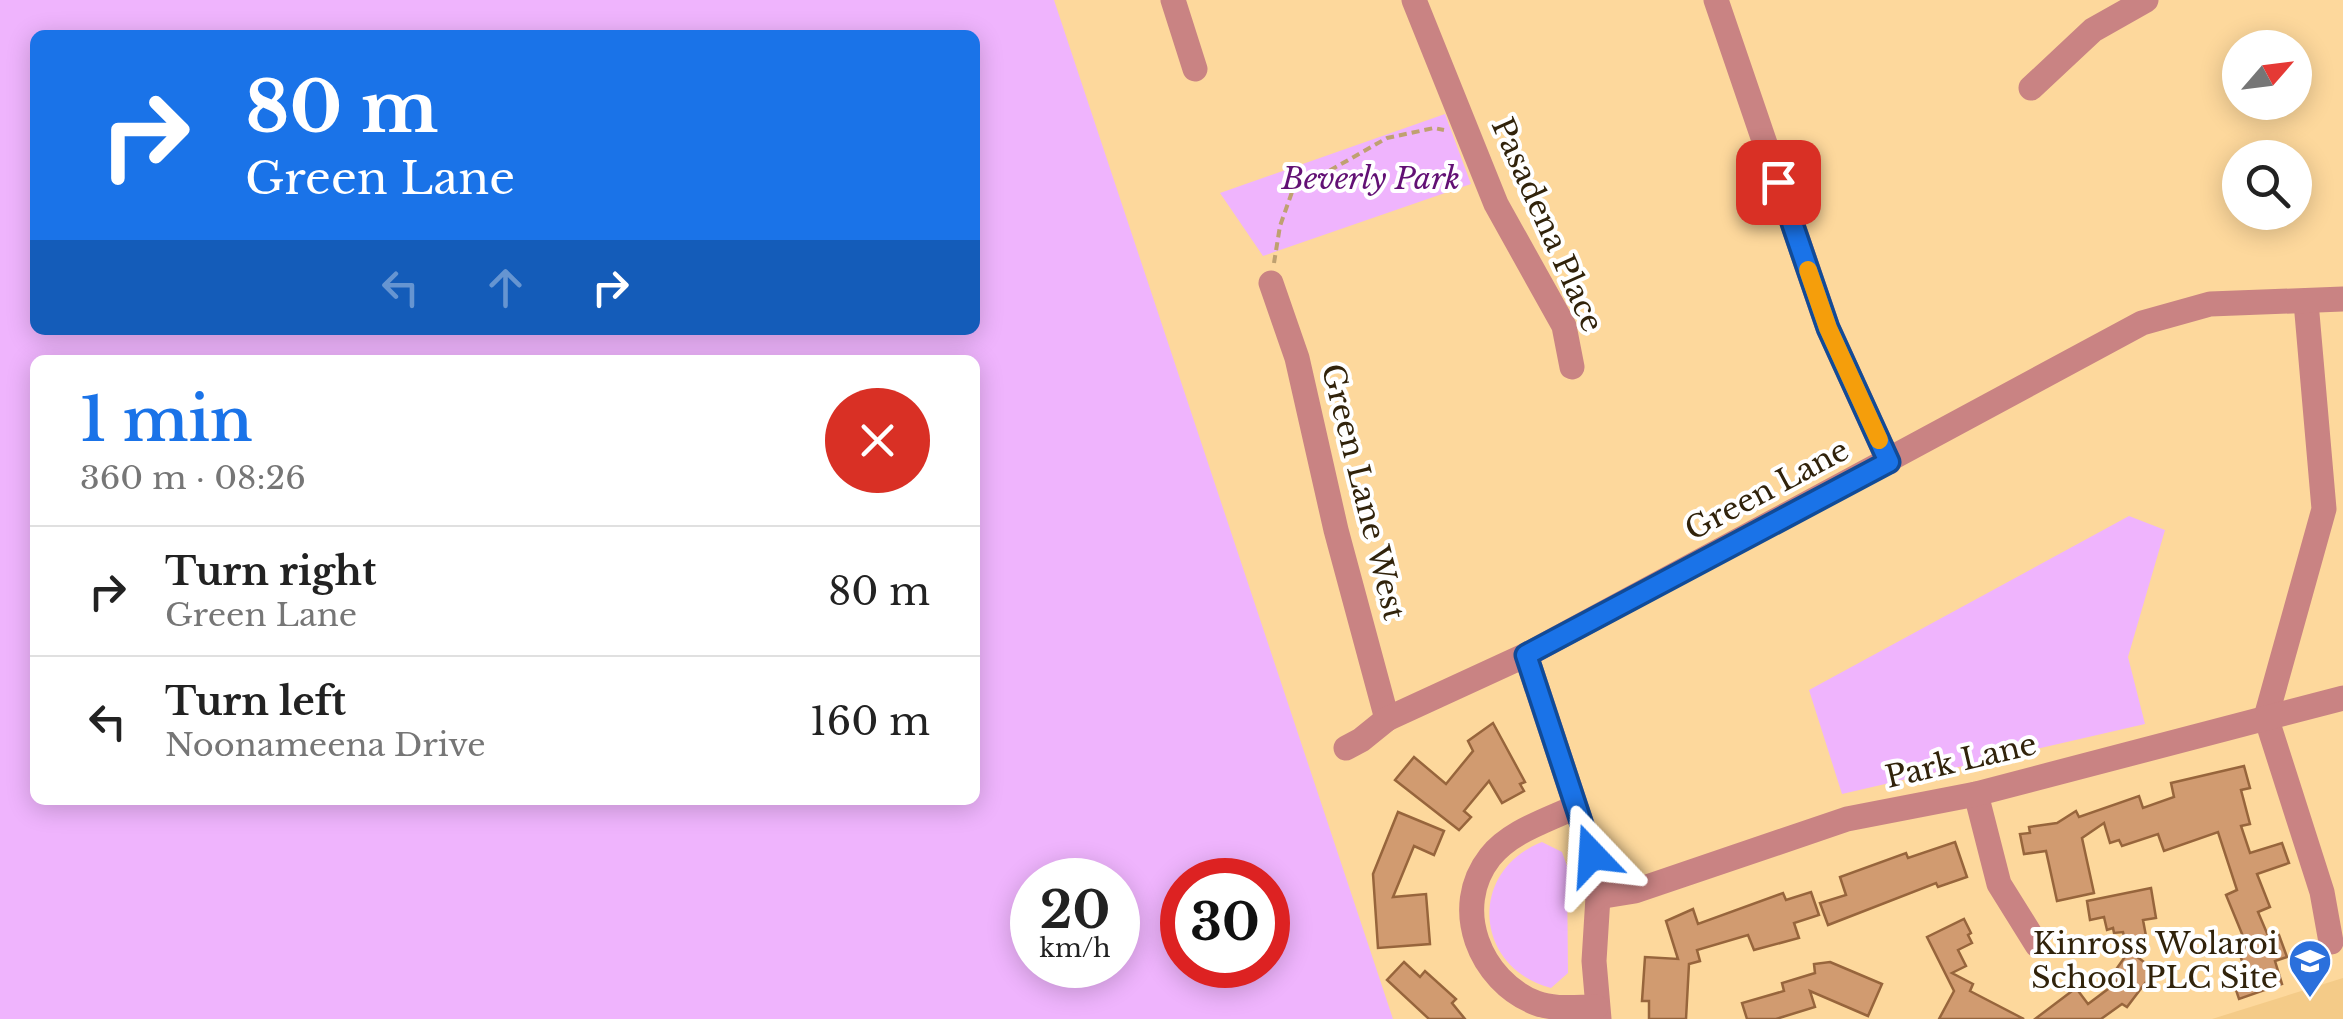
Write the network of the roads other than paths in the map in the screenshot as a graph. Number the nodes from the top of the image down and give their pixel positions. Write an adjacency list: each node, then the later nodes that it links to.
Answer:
1 (1173, 0): 5 (street)
2 (1414, 0): 10 (street, Pasadena Place)
3 (1716, 0): 11 (street)
4 (2146, 0): 6 (street)
5 (1195, 69)
6 (2031, 88)
7 (1271, 283): 15 (street, Green Lane West)
8 (2343, 299): 9 (street, Green Lane)
9 (2306, 302): 11 (street, Green Lane); 14 (street)
10 (1572, 367)
11 (1889, 462): 12 (street, Green Lane)
12 (1526, 655): 15 (street, Green Lane); 18 (street)
13 (2343, 698): 14 (street, Park Lane)
14 (2266, 717): 17 (street, Park Lane); 20 (street)
15 (1388, 719): 16 (street, Green Lane)
16 (1346, 748)
17 (1976, 794): 19 (street, Park Lane); 21 (street)
18 (1575, 808): 19 (street); 22 (street)
19 (1598, 897): 22 (street)
20 (2331, 942)
21 (2036, 945)
22 (1598, 1013)

